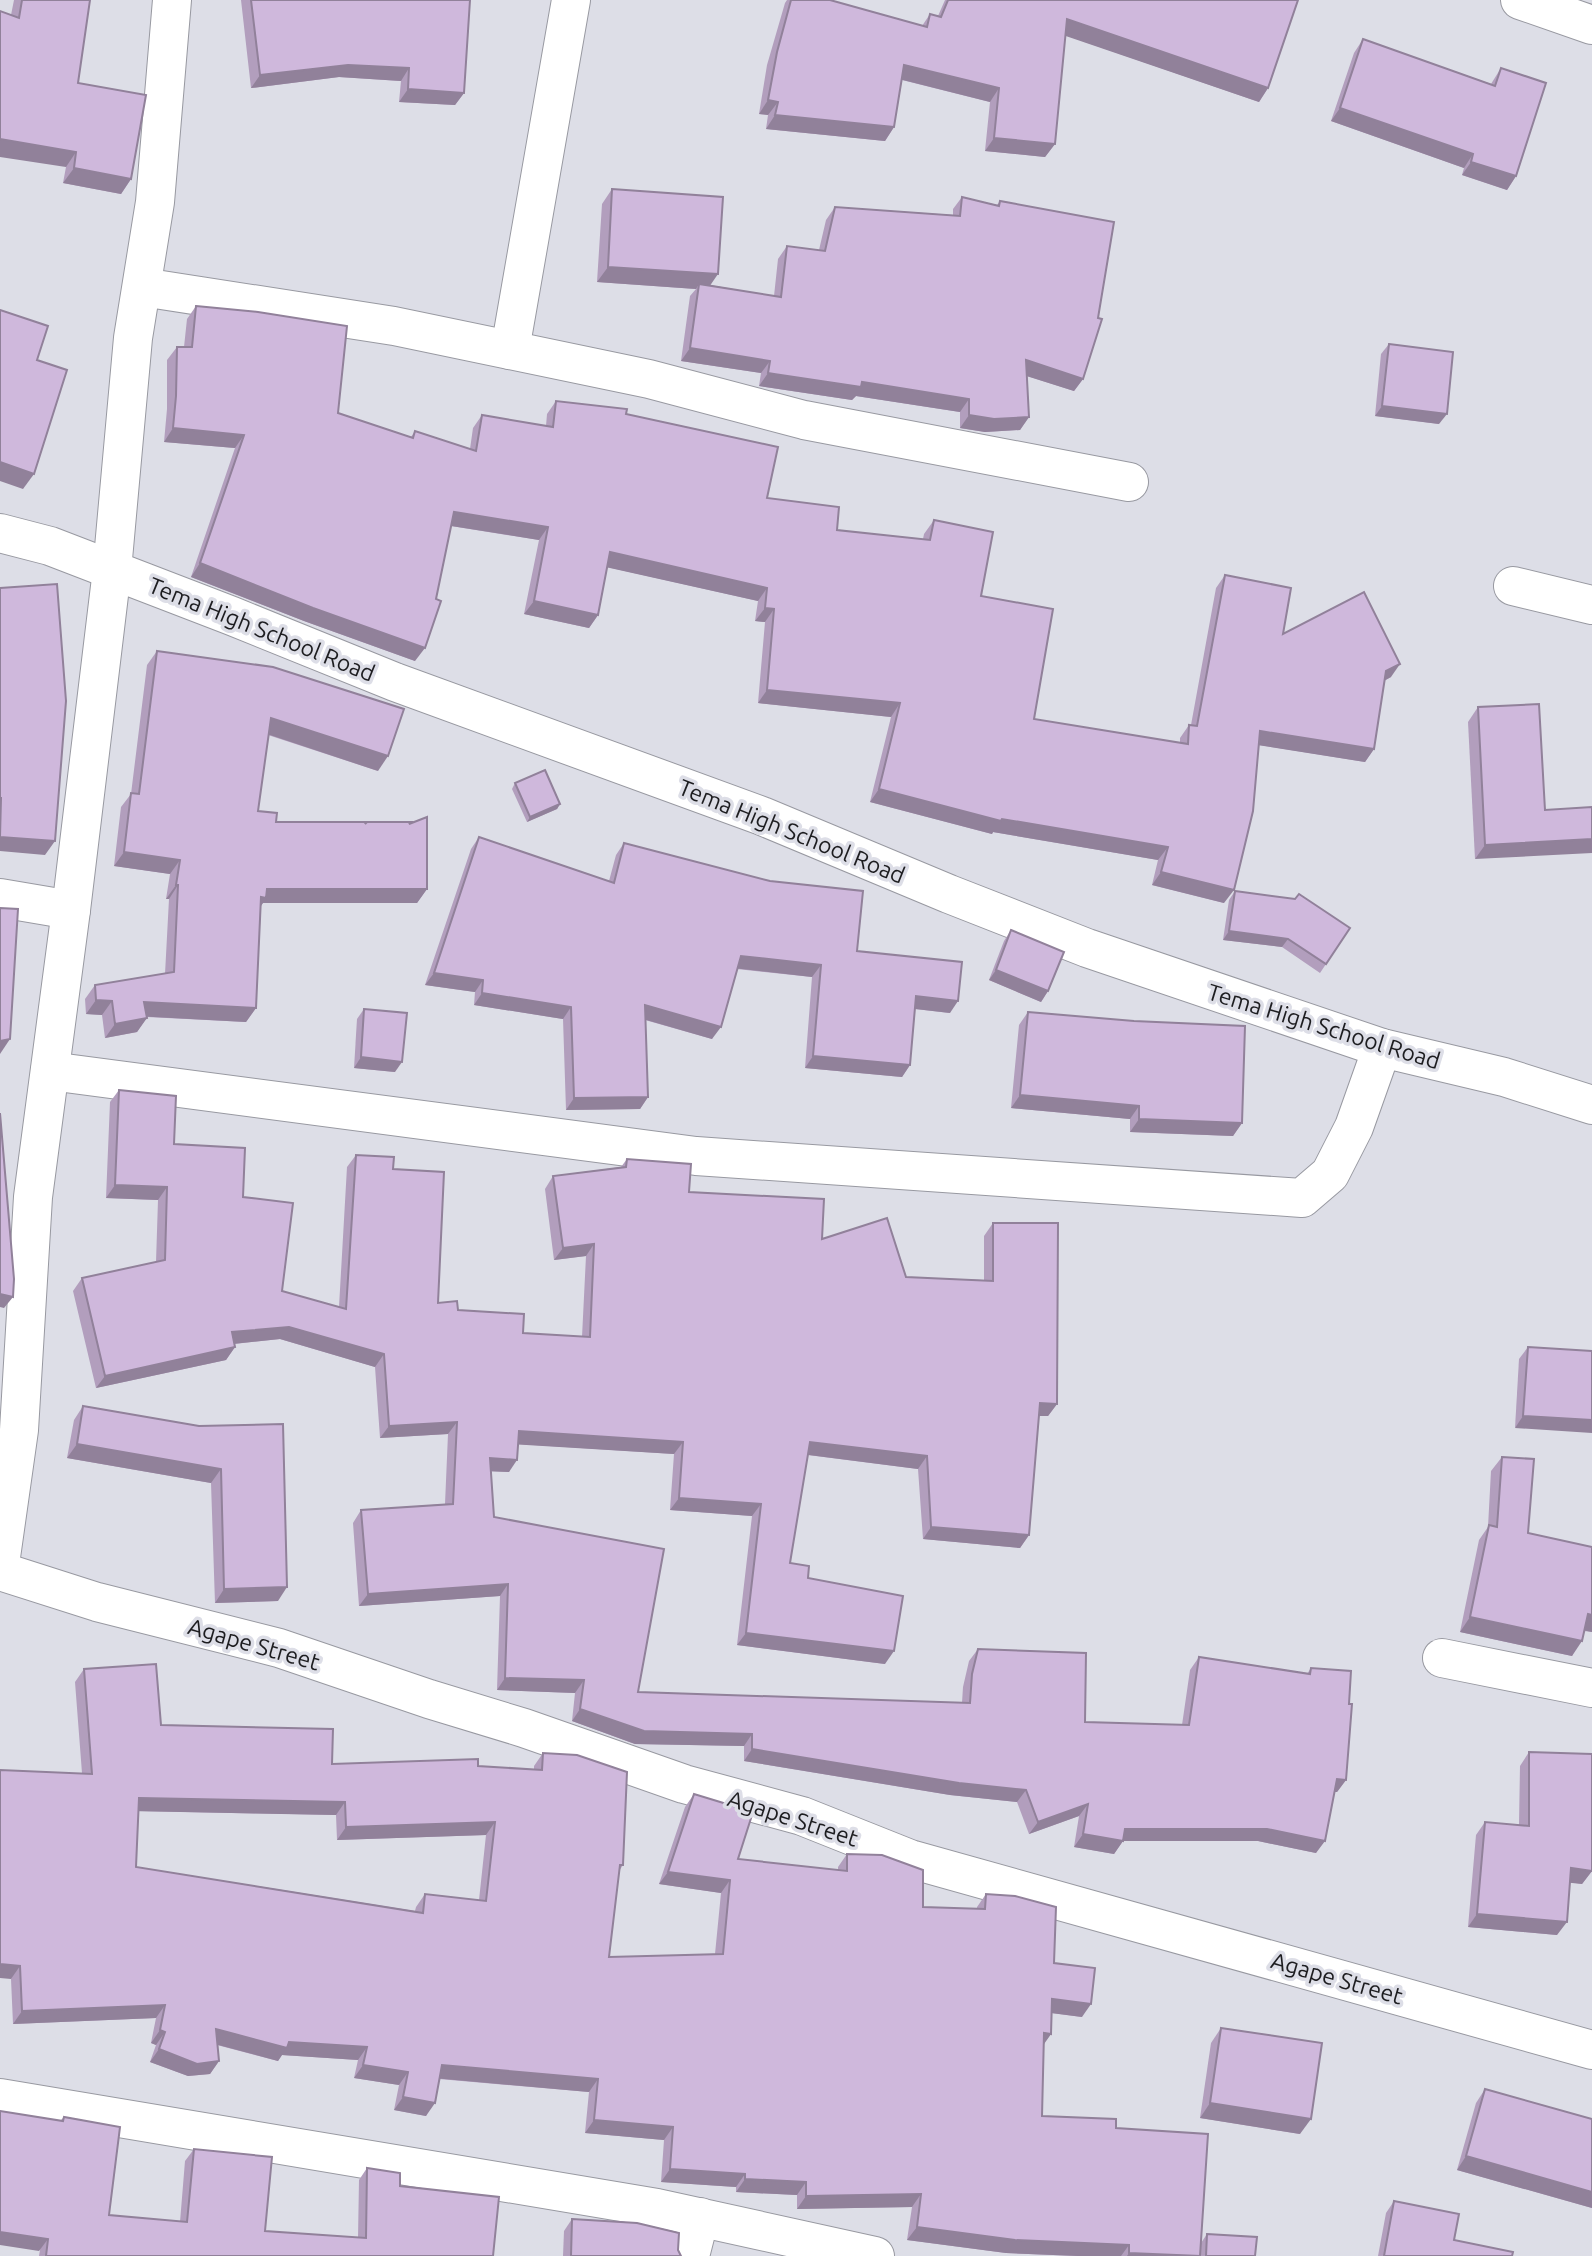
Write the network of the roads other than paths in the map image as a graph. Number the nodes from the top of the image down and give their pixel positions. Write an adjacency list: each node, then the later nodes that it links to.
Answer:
1 (172, 0): 5 (street)
2 (571, 0): 6 (street)
3 (1520, 0): 4 (street)
4 (1592, 25)
5 (142, 287): 6 (street); 9 (street)
6 (510, 350): 7 (street)
7 (1129, 482)
8 (0, 533): 9 (street, Tema High School Road)
9 (112, 570): 13 (street); 14 (street, Tema High School Road)
10 (1513, 586): 11 (street)
11 (1592, 605)
12 (0, 898): 13 (street)
13 (71, 910): 15 (street)
14 (1382, 1048): 15 (street); 16 (street, Tema High School Road)
15 (50, 1071): 17 (street)
16 (1592, 1105)
17 (0, 1563)
18 (0, 1570): 21 (street, Agape Street)
19 (1442, 1658): 20 (street)
20 (1592, 1688)
21 (1592, 2050)
22 (0, 2098): 23 (street)
23 (700, 2217): 24 (street); 25 (street)
24 (690, 2256)
25 (875, 2256)

